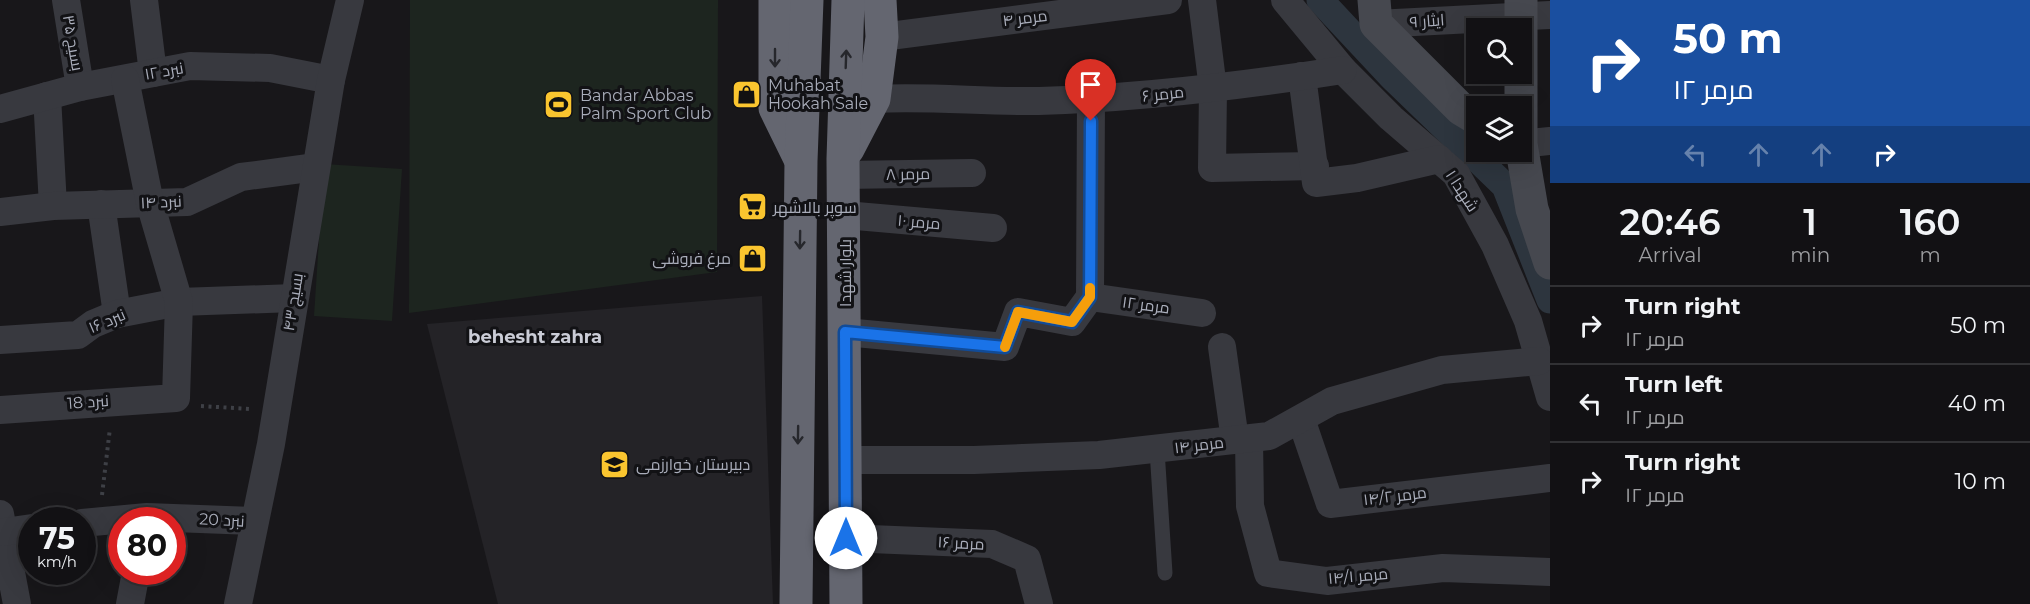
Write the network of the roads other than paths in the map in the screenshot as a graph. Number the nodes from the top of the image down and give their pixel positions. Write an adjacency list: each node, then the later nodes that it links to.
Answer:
1 (66, 0): 18 (street, بسیج ۳۵)
2 (144, 0): 15 (street)
3 (350, 0): 17 (street, بسیج ۴۳)
4 (775, 0): 29 (highway, one-way to 29)
5 (807, 0): 29 (highway)
6 (848, 0): 33 (highway, بلوار شهدا, one-way to 6)
7 (880, 0): 13 (highway)
8 (1168, 0): 13 (street, مرمر ۴)
9 (1202, 0): 19 (street)
10 (1285, 0): 14 (street, شهدا ۱)
11 (1531, 10): 12 (street, ایثار ۹); 21 (street)
12 (1375, 12): 25 (street)
13 (882, 37): 22 (highway)
14 (1343, 70): 16 (street, مرمر ۶); 28 (street, شهدا ۱)
15 (139, 76): 17 (street, نبرد ۱۲); 18 (street, نبرد ۱۲); 35 (street)
16 (1302, 76): 19 (street, مرمر ۶); 31 (street)
17 (332, 80): 32 (street, بسیج ۴۳)
18 (80, 87): 20 (street, نبرد ۱۲)
19 (1213, 88): 23 (street, مرمر ۶); 31 (street)
20 (47, 96): 24 (street, نبرد ۱۲); 37 (street)
21 (1525, 96)
22 (874, 99): 23 (street, مرمر ۶); 33 (highway)
23 (1091, 99): 42 (street)
24 (0, 109)
25 (1466, 113)
26 (1550, 141): 27 (street)
27 (1532, 143)
28 (1439, 159): 31 (street); 50 (street, شهدا ۱)
29 (801, 161): 69 (highway, one-way to 69)
30 (1524, 162): 41 (street)
31 (1315, 166)
32 (316, 167): 35 (street, نبرد ۱۴); 43 (street, بسیج ۴۳)
33 (844, 167): 34 (street, مرمر ۸); 39 (highway, بلوار شهدا)
34 (972, 173)
35 (150, 203): 36 (street, نبرد ۱۴); 44 (street)
36 (100, 204): 37 (street, نبرد ۱۴); 46 (street)
37 (53, 206): 38 (street, نبرد ۱۴)
38 (0, 212)
39 (845, 215): 40 (street, مرمر ۱۰); 47 (highway, بلوار شهدا)
40 (993, 228)
41 (1550, 263)
42 (1090, 297): 45 (street, مرمر ۱۲); 47 (street)
43 (294, 298): 44 (street, نبرد ۱۶); 59 (street, بسیج ۴۳)
44 (179, 302): 46 (street, نبرد ۱۶); 52 (street, نبرد 18)
45 (1202, 313)
46 (117, 314): 48 (street, نبرد ۱۶)
47 (845, 332): 56 (highway, بلوار شهدا)
48 (0, 340)
49 (1222, 347): 54 (street)
50 (1539, 361): 51 (street, شهدا ۱); 53 (street, مرمر ۱۴)
51 (1550, 397)
52 (0, 410)
53 (1301, 418): 54 (street, مرمر ۱۴); 57 (street, مرمر ۱۴/۲)
54 (1242, 440): 55 (street, مرمر ۱۴); 63 (street, مرمر ۱۴/۱)
55 (1157, 450): 56 (street, مرمر ۱۴); 64 (lane)
56 (846, 460): 62 (highway, بلوار شهدا)
57 (1550, 478)
58 (186, 520): 59 (street, نبرد 20)
59 (254, 521): 68 (street, بسیج ۴۳)
60 (2, 523): 61 (street); 66 (street)
61 (18, 526)
62 (846, 538): 70 (highway, بلوار شهدا); 71 (street, مرمر ۱۶)
63 (1550, 572)
64 (1165, 573)
65 (134, 585): 67 (street)
66 (13, 603)
67 (130, 604)
68 (238, 604)
69 (796, 604)
70 (846, 604)
71 (1039, 604)

